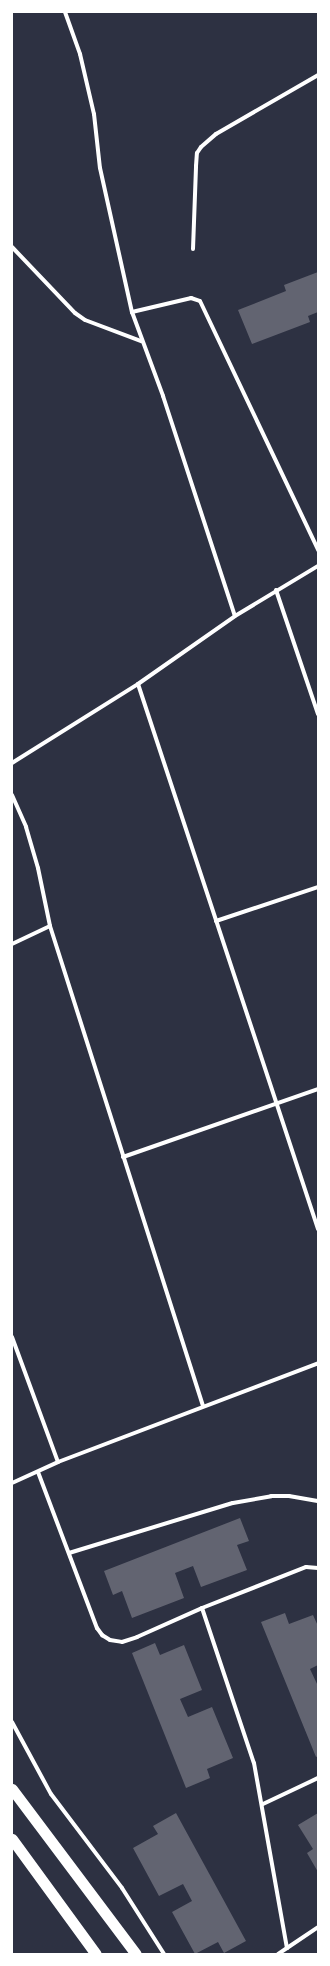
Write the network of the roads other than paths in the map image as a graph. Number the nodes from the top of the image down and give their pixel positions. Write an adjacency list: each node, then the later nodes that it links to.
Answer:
1 (65, 12): 5 (street)
2 (318, 75): 4 (street)
3 (12, 247): 6 (street)
4 (194, 249)
5 (132, 312): 6 (street); 7 (street)
6 (141, 341): 10 (street)
7 (318, 550)
8 (318, 566): 9 (street)
9 (276, 590): 10 (street); 12 (street)
10 (235, 616): 11 (street)
11 (138, 684): 13 (street); 16 (street)
12 (318, 714)
13 (12, 763)
14 (12, 795): 17 (street)
15 (318, 887): 16 (street)
16 (216, 921): 20 (street)
17 (50, 926): 18 (street); 21 (street)
18 (12, 944)
19 (318, 1089): 20 (street)
20 (276, 1103): 21 (street); 22 (street)
21 (123, 1157): 25 (street)
22 (318, 1229)
23 (12, 1337): 26 (street)
24 (318, 1363): 25 (street)
25 (203, 1406): 26 (street)
26 (58, 1462): 27 (street)
27 (38, 1472): 28 (street); 30 (street)
28 (12, 1482)
29 (318, 1501): 30 (street)
30 (69, 1553): 32 (street)
31 (318, 1568): 32 (street)
32 (202, 1608): 36 (street)
33 (12, 1722): 42 (street)
34 (318, 1778): 36 (street)
35 (12, 1789): 41 (highway)
36 (263, 1804): 39 (street)
37 (12, 1839): 40 (highway)
38 (318, 1927): 39 (street)
39 (287, 1948): 43 (street)
40 (96, 1954)
41 (136, 1954)
42 (164, 1954)
43 (278, 1954)

